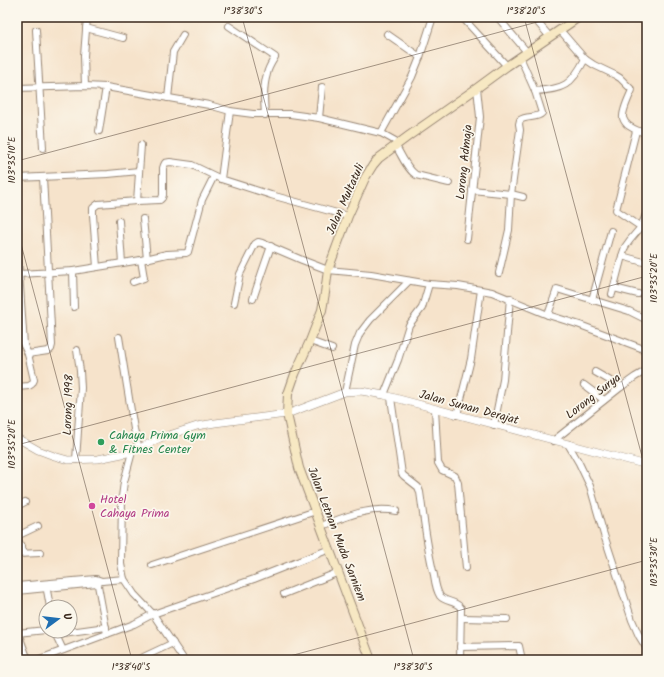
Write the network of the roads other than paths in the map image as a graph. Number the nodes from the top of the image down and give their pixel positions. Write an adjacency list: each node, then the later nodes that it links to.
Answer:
1 (87, 17): 8 (street)
2 (433, 17): 16 (street)
3 (462, 17): 19 (street)
4 (533, 17): 13 (street)
5 (579, 17): 10 (main road, Jalan Multatuli)
6 (500, 20): 15 (street)
7 (229, 26): 29 (street)
8 (86, 28): 14 (street); 20 (street)
9 (36, 30): 24 (street)
10 (560, 30): 13 (main road, Jalan Multatuli); 18 (street)
11 (387, 34): 16 (street)
12 (183, 35): 27 (street)
13 (550, 37): 15 (main road, Jalan Multatuli)
14 (123, 38)
15 (527, 52): 17 (main road, Jalan Multatuli)
16 (420, 57): 33 (street)
17 (520, 58): 19 (main road, Jalan Multatuli); 26 (street)
18 (585, 59): 26 (street); 31 (street)
19 (507, 66): 25 (main road, Jalan Multatuli)
20 (85, 86): 21 (street); 24 (street)
21 (106, 87): 27 (street); 32 (street)
22 (322, 87): 30 (street)
23 (17, 88): 24 (street)
24 (39, 88): 37 (street)
25 (477, 88): 35 (main road, Jalan Multatuli); 44 (street, Lorong Admaja)
26 (535, 91): 45 (street)
27 (168, 98): 28 (street)
28 (230, 111): 29 (street); 42 (street)
29 (265, 115): 30 (street)
30 (319, 118): 33 (street)
31 (636, 130): 34 (street); 52 (street)
32 (98, 131)
33 (381, 133): 35 (street)
34 (647, 133)
35 (397, 144): 43 (street); 49 (main road, Jalan Multatuli)
36 (141, 145): 38 (street)
37 (43, 148)
38 (139, 172): 40 (street); 47 (street)
39 (214, 176): 42 (street); 47 (street); 59 (street)
40 (43, 177): 41 (street); 65 (street)
41 (17, 178)
42 (221, 179): 49 (street)
43 (449, 182)
44 (472, 190): 45 (street); 55 (street, Lorong Admaja)
45 (511, 194): 46 (street); 66 (street)
46 (523, 197)
47 (137, 201): 62 (street)
48 (647, 212): 52 (street)
49 (348, 216): 63 (main road, Jalan Multatuli)
50 (143, 219): 59 (street)
51 (120, 221): 60 (street)
52 (642, 226): 54 (street); 58 (street)
53 (611, 231): 77 (street)
54 (647, 231)
55 (467, 239)
56 (17, 243): 67 (street)
57 (271, 246): 63 (street); 76 (street); 78 (street)
58 (622, 256): 61 (street); 71 (street)
59 (144, 259): 60 (street); 69 (street)
60 (122, 263): 62 (street)
61 (647, 263)
62 (97, 267): 64 (street)
63 (328, 270): 68 (street); 84 (main road, Jalan Multatuli)
64 (73, 271): 65 (street); 79 (street)
65 (48, 273): 67 (street); 88 (street)
66 (499, 273)
67 (18, 275): 85 (street)
68 (409, 281): 70 (street); 95 (street)
69 (133, 282)
70 (428, 284): 72 (street); 96 (street)
71 (614, 288): 73 (street); 74 (street)
72 (481, 290): 75 (street); 100 (street)
73 (612, 294)
74 (638, 294)
75 (510, 298): 80 (street); 101 (street)
76 (253, 299)
77 (592, 300): 80 (street); 81 (street)
78 (234, 303)
79 (74, 307)
80 (548, 315): 89 (street)
81 (647, 320)
82 (17, 331): 85 (street)
83 (120, 337): 105 (street)
84 (310, 341): 86 (street); 99 (main road, Jalan Multatuli)
85 (24, 345): 88 (street)
86 (332, 349)
87 (78, 350): 106 (street, Lorong 1998)
88 (28, 354): 93 (street)
89 (647, 354)
90 (647, 370): 94 (street, Lorong Surya)
91 (595, 372): 94 (street)
92 (584, 385): 97 (street)
93 (17, 387)
94 (621, 387): 97 (street, Lorong Surya)
95 (345, 392): 96 (street, Jalan Sunan Derajat); 99 (street, Jalan Sunan Derajat)
96 (387, 396): 98 (street, Jalan Sunan Derajat); 130 (street)
97 (604, 400): 103 (street, Lorong Surya)
98 (435, 409): 100 (street, Jalan Sunan Derajat); 120 (street)
99 (288, 414): 105 (street, Jalan Sunan Derajat); 110 (main road, Jalan Letnan Muda Sarniem)
100 (457, 415): 101 (street, Jalan Sunan Derajat)
101 (494, 425): 103 (street, Jalan Sunan Derajat)
102 (17, 437): 106 (street, Jalan Sunan Derajat)
103 (553, 441): 104 (street, Jalan Sunan Derajat)
104 (568, 444): 107 (street, Jalan Sunan Derajat); 140 (street)
105 (136, 450): 106 (street, Jalan Sunan Derajat); 122 (street)
106 (76, 460)
107 (647, 465)
108 (25, 502): 109 (street)
109 (17, 506)
110 (316, 511): 113 (main road, Jalan Letnan Muda Sarniem); 119 (street)
111 (396, 511): 113 (street)
112 (38, 526): 114 (street)
113 (321, 526): 115 (main road, Jalan Letnan Muda Sarniem)
114 (17, 537): 116 (street)
115 (330, 549): 121 (main road, Jalan Letnan Muda Sarniem); 129 (street)
116 (24, 553): 117 (street); 118 (street)
117 (40, 553)
118 (17, 554)
119 (152, 565)
120 (466, 568)
121 (339, 572): 127 (street); 146 (main road, Jalan Letnan Muda Sarniem)
122 (124, 579): 123 (street); 129 (street)
123 (99, 581): 125 (street); 132 (street)
124 (17, 586): 125 (street)
125 (46, 586): 126 (street); 128 (street)
126 (17, 591)
127 (284, 594)
128 (48, 599)
129 (153, 614): 136 (street); 138 (street)
130 (461, 618): 131 (street); 139 (street)
131 (507, 619)
132 (106, 627): 133 (street); 136 (street)
133 (78, 630)
134 (38, 631): 135 (street)
135 (18, 633): 142 (street)
136 (107, 634): 141 (street)
137 (58, 639): 141 (street)
138 (173, 644): 144 (street); 145 (street)
139 (460, 647): 147 (street); 148 (street)
140 (647, 649)
141 (63, 650): 143 (street)
142 (28, 660)
143 (37, 660)
144 (137, 660)
145 (184, 660)
146 (372, 660)
147 (460, 660)
148 (522, 660)

